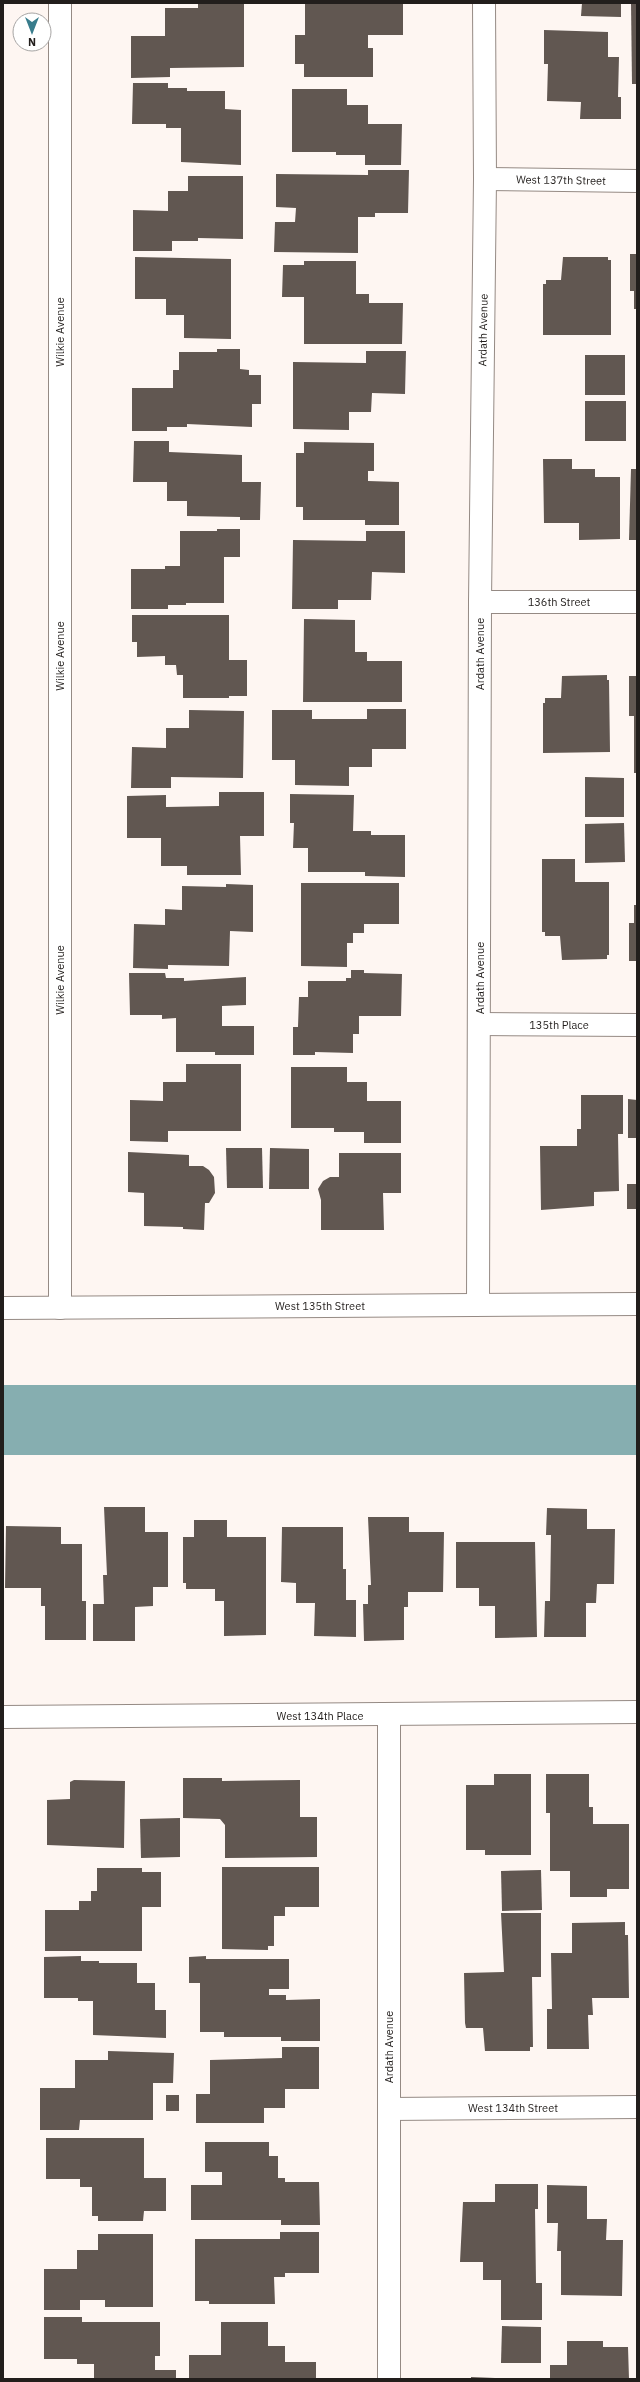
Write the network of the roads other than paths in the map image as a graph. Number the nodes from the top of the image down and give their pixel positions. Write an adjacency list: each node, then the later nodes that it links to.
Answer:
1 (60, 3): 12 (street, Wilkie Avenue)
2 (484, 3): 3 (street, Ardath Avenue)
3 (485, 178): 4 (street, West 137th Street); 5 (street, Ardath Avenue)
4 (637, 181)
5 (480, 602): 6 (street, 136th Street); 7 (street, Ardath Avenue)
6 (637, 602)
7 (480, 1024): 8 (street, 135th Place); 9 (street, Ardath Avenue)
8 (637, 1025)
9 (478, 1304): 10 (street, West 135th Street); 12 (street, West 135th Street)
10 (637, 1304)
11 (3, 1308): 12 (street, West 135th Street)
12 (60, 1308)
13 (637, 1712): 14 (street, West 134th Place)
14 (389, 1716): 15 (street, West 134th Place); 17 (street, Ardath Avenue)
15 (3, 1717)
16 (637, 2107): 17 (street, West 134th Street)
17 (389, 2110): 18 (street, Ardath Avenue)
18 (390, 2379)

